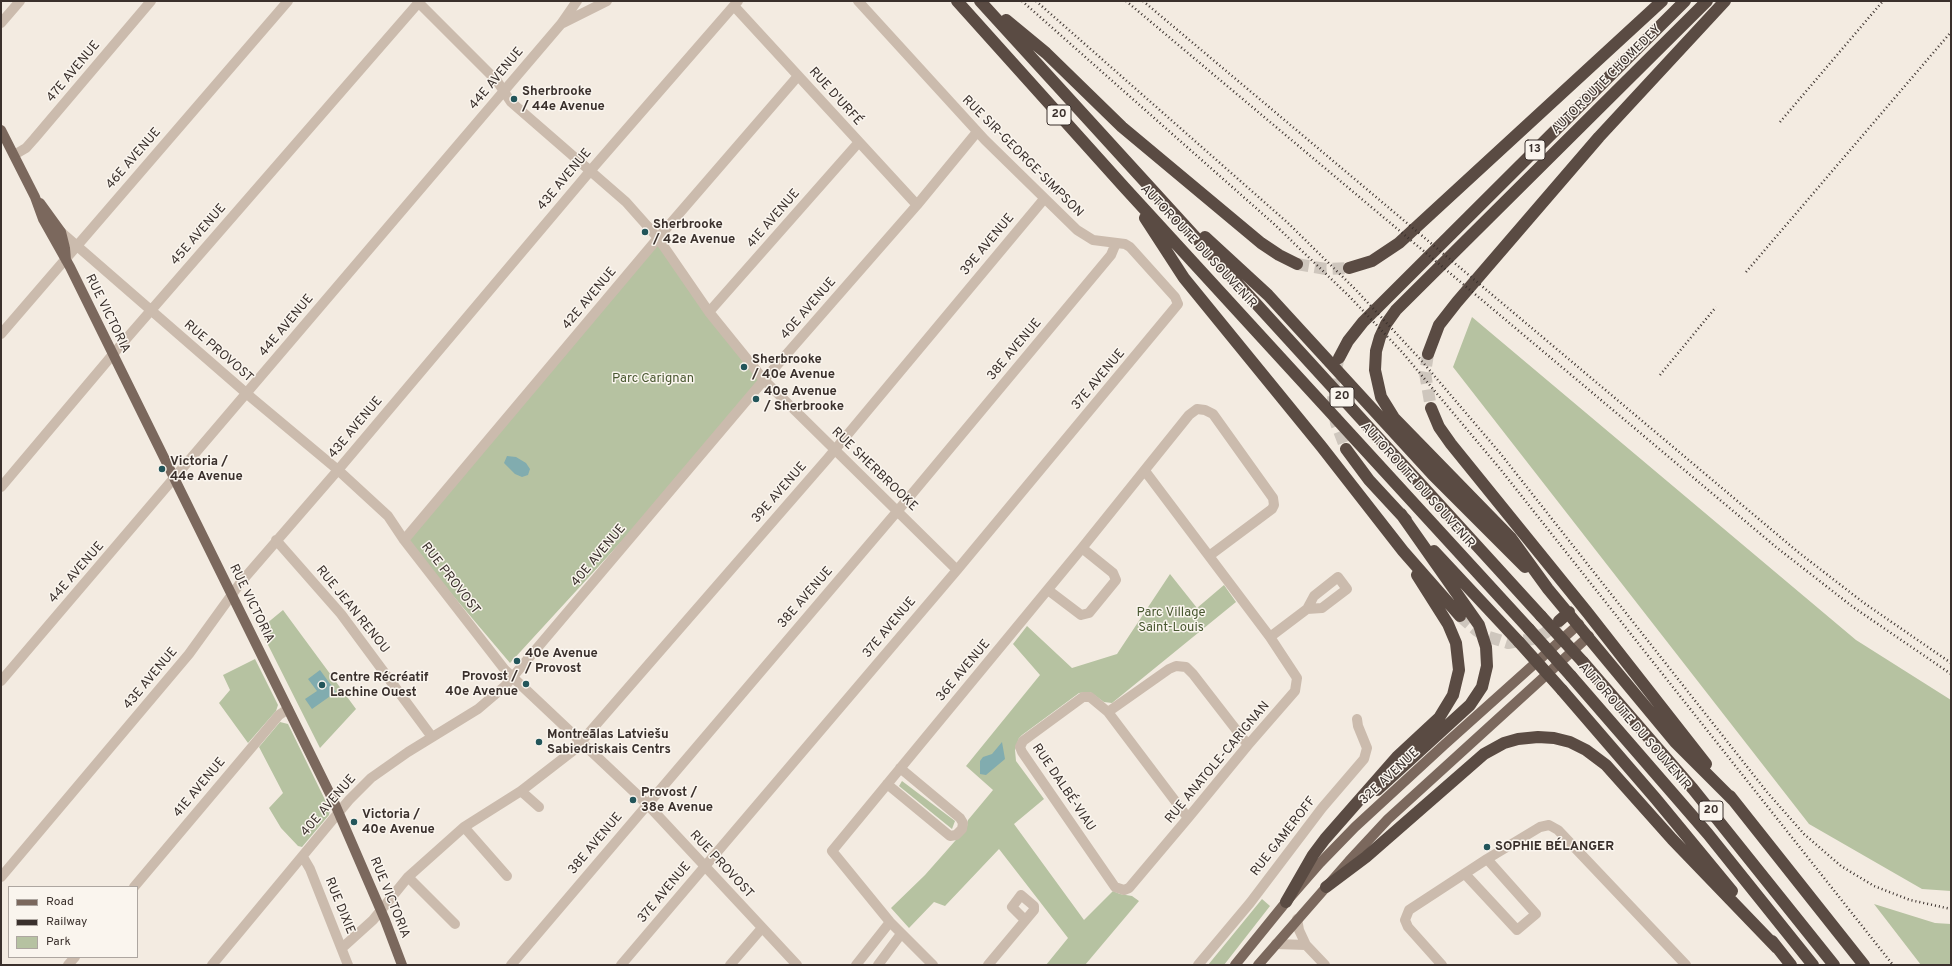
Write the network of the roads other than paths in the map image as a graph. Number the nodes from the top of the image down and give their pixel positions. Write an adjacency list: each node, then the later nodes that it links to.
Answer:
1 (20, 1): 15 (street)
2 (151, 1): 22 (street, 47E AVENUE)
3 (288, 1): 32 (street, 46E AVENUE)
4 (418, 1): 18 (street, RUE SHERBROOKE); 37 (street, 45E AVENUE)
5 (577, 1): 16 (street, 44E AVENUE)
6 (608, 1): 16 (street, 44E AVENUE)
7 (858, 1): 20 (street, RUE SIR-GEORGE-SIMPSON)
8 (957, 1): 25 (highway, AUTOROUTE DU SOUVENIR / 20)
9 (981, 1): 24 (highway, AUTOROUTE DU SOUVENIR / 20); 34 (highway)
10 (1662, 1): 35 (highway)
11 (1685, 1): 42 (highway, AUTOROUTE CHOMEDEY / 13)
12 (1707, 1): 60 (highway, AUTOROUTE CHOMEDEY / 13)
13 (1725, 1): 40 (highway)
14 (736, 3): 17 (street, RUE D'URFÉ); 23 (street, 43E AVENUE)
15 (1, 23)
16 (562, 24): 18 (street, 44E AVENUE)
17 (798, 76): 21 (street, RUE D'URFÉ); 30 (street, 42E AVENUE)
18 (503, 91): 23 (street, RUE SHERBROOKE); 44 (street, 44E AVENUE)
19 (1, 130): 22 (main road, RUE VICTORIA)
20 (977, 132): 27 (street, RUE SIR-GEORGE-SIMPSON); 28 (street, 40E AVENUE)
21 (859, 142): 28 (street, RUE D'URFÉ); 38 (street, 41E AVENUE)
22 (14, 155): 26 (main road, RUE VICTORIA)
23 (591, 170): 30 (street, RUE SHERBROOKE); 48 (street, 43E AVENUE)
24 (1143, 180): 60 (highway); 129 (highway, AUTOROUTE DU SOUVENIR / 20, bridge)
25 (1124, 187): 57 (highway); 128 (highway, AUTOROUTE DU SOUVENIR / 20, bridge)
26 (35, 197): 29 (main road, RUE VICTORIA); 33 (main road, RUE VICTORIA)
27 (1044, 199): 31 (street, RUE SIR-GEORGE-SIMPSON); 47 (street, 39E AVENUE)
28 (917, 205): 43 (street, 40E AVENUE)
29 (61, 232): 32 (street, RUE PROVOST); 33 (main road, RUE VICTORIA)
30 (658, 238): 38 (street, RUE SHERBROOKE); 55 (street, 42E AVENUE)
31 (1116, 243): 36 (street, RUE SIR-GEORGE-SIMPSON); 52 (street, 38E AVENUE)
32 (77, 245): 33 (street, 46E AVENUE); 37 (street, RUE PROVOST)
33 (66, 260): 39 (street, 46E AVENUE); 41 (main road, RUE VICTORIA)
34 (1297, 264)
35 (1349, 268)
36 (1177, 306): 59 (street, 37E AVENUE)
37 (151, 310): 41 (street, 45E AVENUE); 44 (street, RUE PROVOST)
38 (709, 312): 43 (street, RUE SHERBROOKE)
39 (1, 334)
40 (1428, 354)
41 (113, 356): 50 (main road, RUE VICTORIA); 51 (street, 45E AVENUE)
42 (1339, 358)
43 (764, 380): 47 (street, RUE SHERBROOKE); 70 (street, 40E AVENUE)
44 (247, 394): 48 (street, RUE PROVOST); 50 (street, 44E AVENUE)
45 (1431, 408): 81 (highway)
46 (1346, 448): 53 (highway)
47 (835, 450): 52 (street, RUE SHERBROOKE); 76 (street, 39E AVENUE)
48 (338, 470): 54 (street, 43E AVENUE); 55 (street, RUE PROVOST)
49 (1145, 471): 56 (street, 36E AVENUE); 58 (street, RUE ANATOLE-CARIGNAN); 58 (street, 36E AVENUE)
50 (174, 479): 62 (main road, RUE VICTORIA); 71 (street, 44E AVENUE)
51 (1, 487)
52 (898, 511): 59 (street, RUE SHERBROOKE); 82 (street, 38E AVENUE)
53 (1401, 514): 87 (highway); 109 (highway, bridge)
54 (276, 540): 62 (street, 43E AVENUE); 75 (street, RUE JEAN RENOU)
55 (404, 540): 70 (street, RUE PROVOST)
56 (1082, 548): 61 (street, 36E AVENUE); 61 (street)
57 (1403, 552): 65 (highway); 87 (highway)
58 (1209, 556): 69 (street, RUE ANATOLE-CARIGNAN)
59 (957, 570): 90 (street, 37E AVENUE)
60 (1548, 589): 64 (highway)
61 (1048, 590): 78 (street, 36E AVENUE)
62 (231, 594): 72 (main road, RUE VICTORIA); 93 (street, 43E AVENUE)
63 (1307, 609): 69 (street)
64 (1569, 612): 66 (highway); 67 (highway)
65 (1460, 616)
66 (1559, 621)
67 (1579, 624): 68 (highway); 98 (main road, 32E AVENUE)
68 (1589, 636): 81 (highway); 97 (main road)
69 (1270, 637): 77 (street, RUE ANATOLE-CARIGNAN)
70 (512, 678): 75 (street, 40E AVENUE); 76 (street, RUE PROVOST)
71 (1, 681)
72 (288, 709): 84 (main road, RUE VICTORIA); 95 (street, 41E AVENUE)
73 (1108, 712): 77 (street); 85 (street, RUE DALBÉ-VIAU); 96 (street, RUE DALBÉ-VIAU)
74 (1357, 719): 121 (street, RUE GAMEROFF)
75 (432, 737): 84 (street, 40E AVENUE)
76 (581, 742): 80 (street, 39E AVENUE); 82 (street, RUE PROVOST)
77 (1248, 745): 85 (street, RUE ANATOLE-CARIGNAN)
78 (900, 768): 79 (street, 36E AVENUE); 79 (street)
79 (887, 784): 102 (street, 36E AVENUE)
80 (521, 791): 83 (street); 86 (street, 39E AVENUE)
81 (1734, 801): 130 (highway)
82 (647, 804): 90 (street, RUE PROVOST); 113 (street, 38E AVENUE)
83 (539, 807)
84 (339, 812): 88 (street, 40E AVENUE); 99 (main road, RUE VICTORIA)
85 (1188, 818): 96 (street, RUE ANATOLE-CARIGNAN)
86 (464, 827): 92 (street); 94 (street, 39E AVENUE)
87 (1333, 830): 98 (highway)
88 (303, 857): 108 (street, RUE DIXIE); 110 (street, 40E AVENUE)
89 (1487, 859): 91 (street); 91 (street); 126 (street)
90 (705, 867): 104 (street, RUE PROVOST); 114 (street, 37E AVENUE)
91 (1465, 874): 125 (street)
92 (507, 876)
93 (1, 877)
94 (408, 878): 99 (street, 39E AVENUE); 103 (street)
95 (135, 886)
96 (1115, 887)
97 (1326, 887): 100 (main road); 109 (highway)
98 (1286, 902): 122 (main road, 32E AVENUE)
99 (381, 909): 108 (street, 39E AVENUE); 112 (main road, RUE VICTORIA)
100 (1298, 919): 106 (main road); 107 (street)
101 (1025, 920): 120 (street)
102 (890, 922): 105 (street, 36E AVENUE); 117 (street)
103 (455, 924)
104 (762, 928): 115 (street); 116 (street, RUE PROVOST)
105 (902, 934): 118 (street); 119 (street, 36E AVENUE)
106 (1276, 944): 107 (street); 123 (main road)
107 (1306, 945): 124 (street)
108 (342, 948): 111 (street, RUE DIXIE)
109 (1777, 948): 127 (highway)
110 (212, 965)
111 (348, 965)
112 (402, 965)
113 (511, 965)
114 (621, 965)
115 (730, 965)
116 (797, 965)
117 (856, 965)
118 (878, 965)
119 (933, 965)
120 (988, 965)
121 (1198, 965)
122 (1235, 965)
123 (1258, 965)
124 (1324, 965)
125 (1442, 965)
126 (1686, 965)
127 (1791, 965)
128 (1813, 965)
129 (1834, 965)
130 (1864, 965)

